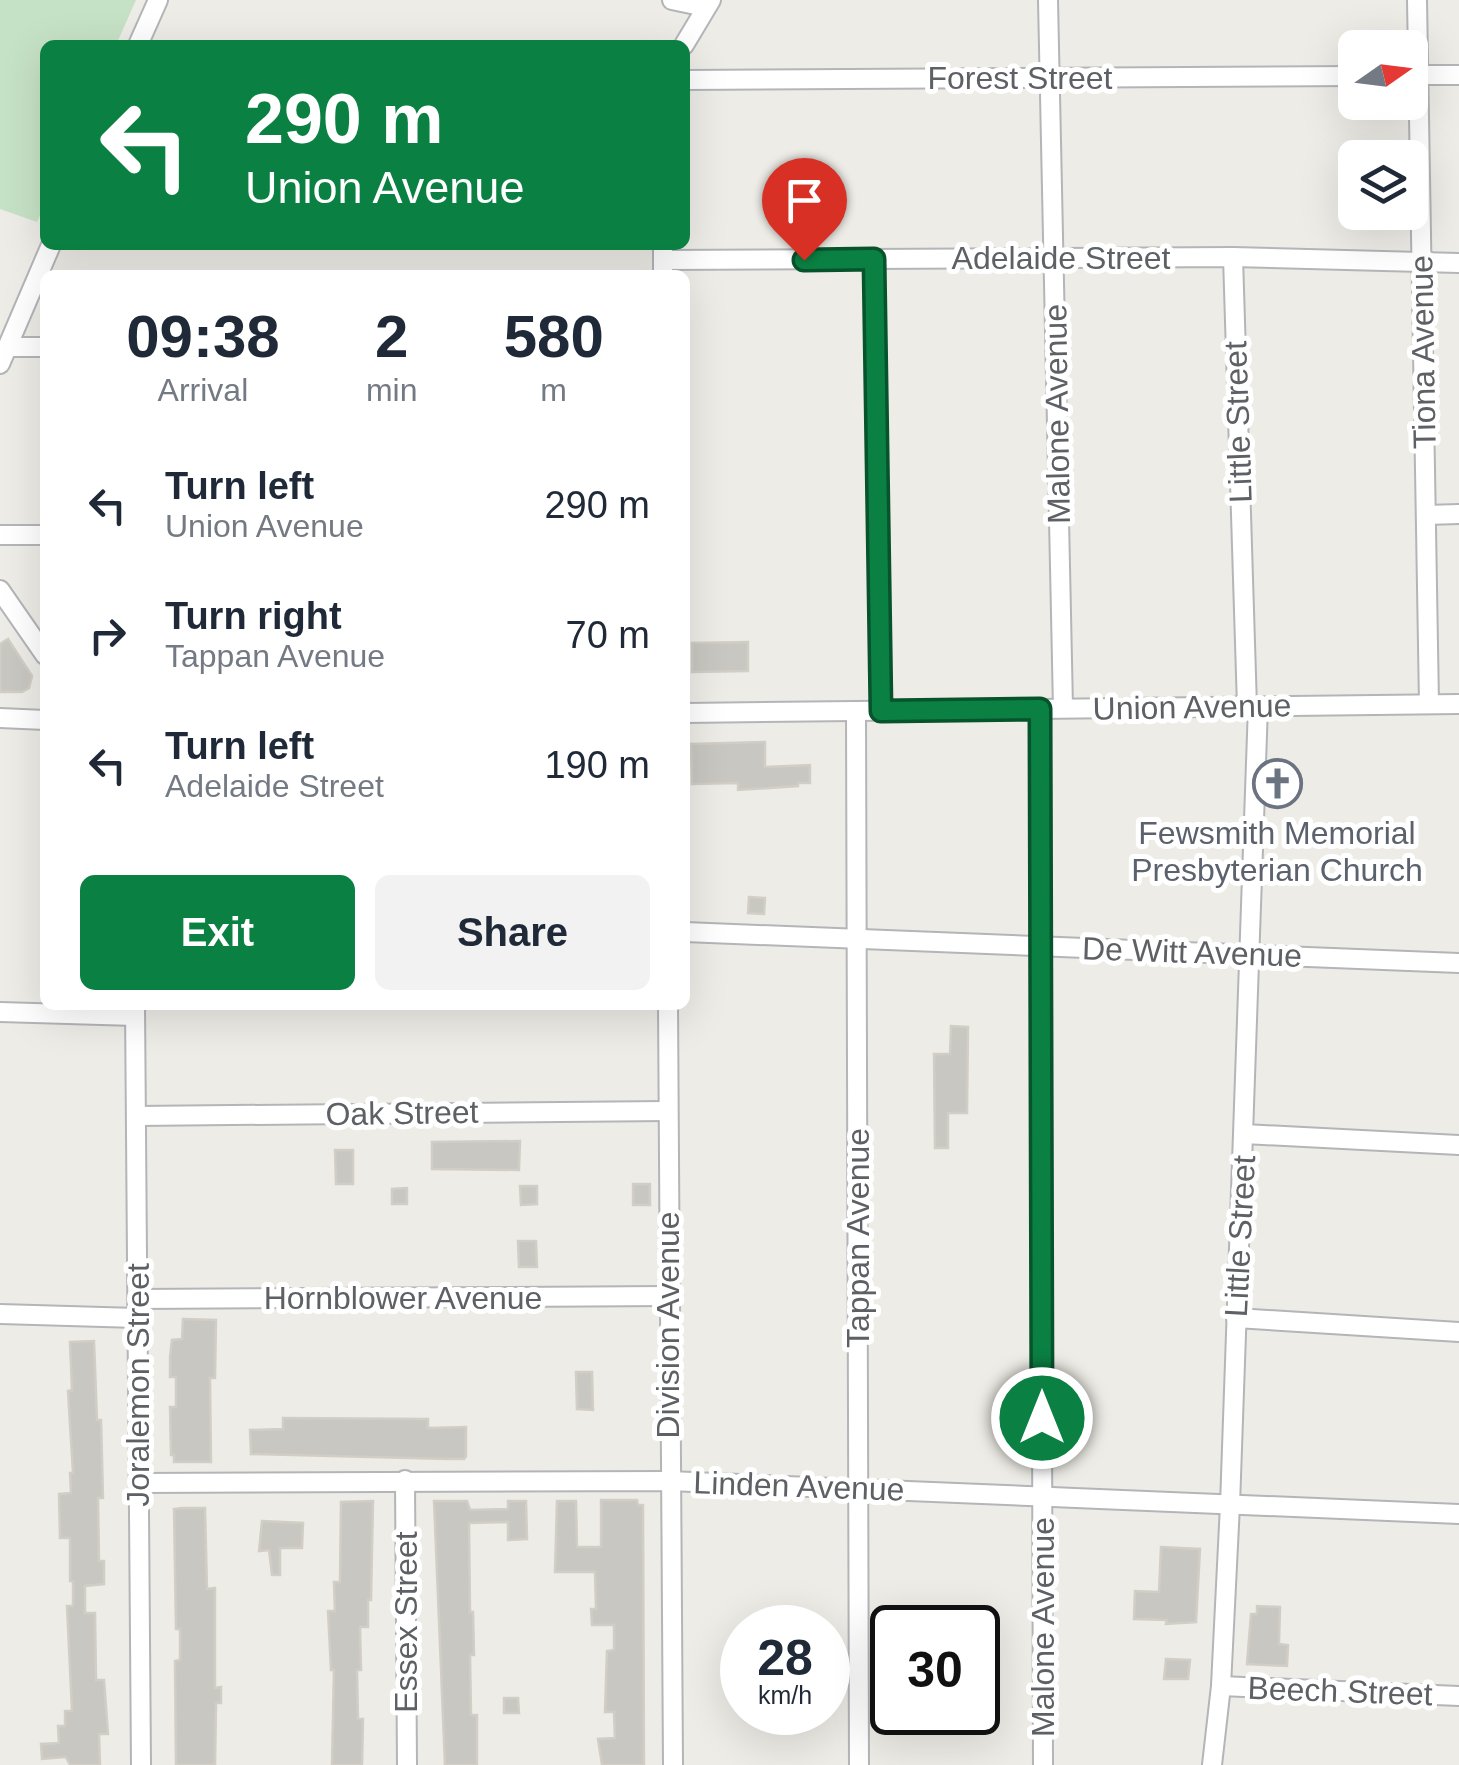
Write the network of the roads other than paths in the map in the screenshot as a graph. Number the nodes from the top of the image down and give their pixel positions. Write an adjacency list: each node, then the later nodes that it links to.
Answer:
1 (158, 0): 7 (street)
2 (672, 0): 5 (street)
3 (1048, 0): 12 (street, Malone Avenue)
4 (1417, 0): 6 (street, Tiona Avenue)
5 (708, 3): 8 (street)
6 (1416, 30)
7 (140, 40)
8 (687, 40)
9 (1428, 75): 10 (street)
10 (1459, 75)
11 (1338, 76): 12 (street, Forest Street)
12 (1052, 78): 13 (street, Forest Street); 18 (street, Malone Avenue)
13 (690, 80)
14 (1416, 120): 19 (street, Tiona Avenue)
15 (1233, 257): 18 (street, Adelaide Street); 19 (street, Adelaide Street); 32 (street, Little Street)
16 (874, 259): 17 (street, Adelaide Street); 18 (street, Adelaide Street); 36 (street)
17 (663, 260)
18 (1053, 260): 33 (street, Malone Avenue)
19 (1422, 261): 20 (street, Adelaide Street); 25 (street, Tiona Avenue)
20 (1459, 263)
21 (40, 271): 23 (street)
22 (40, 347): 23 (street)
23 (4, 356)
24 (1459, 514): 25 (street)
25 (1426, 515): 30 (street, Tiona Avenue)
26 (40, 534): 27 (street)
27 (0, 536)
28 (0, 590): 29 (street)
29 (40, 648)
30 (1430, 704): 31 (street, Union Avenue); 32 (street, Union Avenue)
31 (1459, 704)
32 (1252, 706): 33 (street, Union Avenue); 43 (street, Little Street)
33 (1063, 708): 34 (street, Union Avenue)
34 (1040, 709): 36 (street, Union Avenue); 42 (street, Malone Avenue)
35 (856, 711): 36 (street, Union Avenue); 37 (street, Union Avenue); 41 (street, Tappan Avenue)
36 (881, 711)
37 (690, 713)
38 (0, 718): 39 (street)
39 (40, 720)
40 (690, 932): 41 (street, De Witt Avenue)
41 (856, 938): 42 (street, De Witt Avenue); 60 (street, Tappan Avenue)
42 (1042, 946): 43 (street, De Witt Avenue); 61 (street, Malone Avenue)
43 (1250, 954): 44 (street, De Witt Avenue); 50 (street, Little Street)
44 (1459, 963)
45 (135, 1010): 47 (street); 49 (street, Joralemon Street)
46 (668, 1010): 48 (street, Division Avenue)
47 (0, 1012)
48 (668, 1111): 49 (street, Oak Street); 52 (street, Division Avenue)
49 (136, 1116): 53 (street, Joralemon Street)
50 (1244, 1134): 51 (street); 55 (street, Little Street)
51 (1459, 1145)
52 (668, 1296): 53 (street, Hornblower Avenue); 58 (street, Division Avenue)
53 (138, 1308): 54 (street, Hornblower Avenue); 59 (street, Joralemon Street)
54 (0, 1314)
55 (1236, 1318): 56 (street); 62 (street, Little Street)
56 (1459, 1332)
57 (405, 1480): 58 (street, Linden Avenue); 59 (street, Linden Avenue); 67 (street, Essex Street)
58 (669, 1481): 60 (street, Linden Avenue); 68 (street, Division Avenue)
59 (139, 1483): 66 (street, Joralemon Street)
60 (860, 1488): 61 (street, Linden Avenue); 69 (street, Tappan Avenue)
61 (1042, 1496): 62 (street, Linden Avenue); 70 (street, Malone Avenue)
62 (1230, 1505): 63 (street, Linden Avenue); 64 (street, Little Street)
63 (1459, 1514)
64 (1222, 1686): 65 (street, Beech Street); 71 (street, Little Street)
65 (1459, 1696)
66 (141, 1765)
67 (407, 1765)
68 (673, 1765)
69 (858, 1765)
70 (1043, 1765)
71 (1212, 1765)

